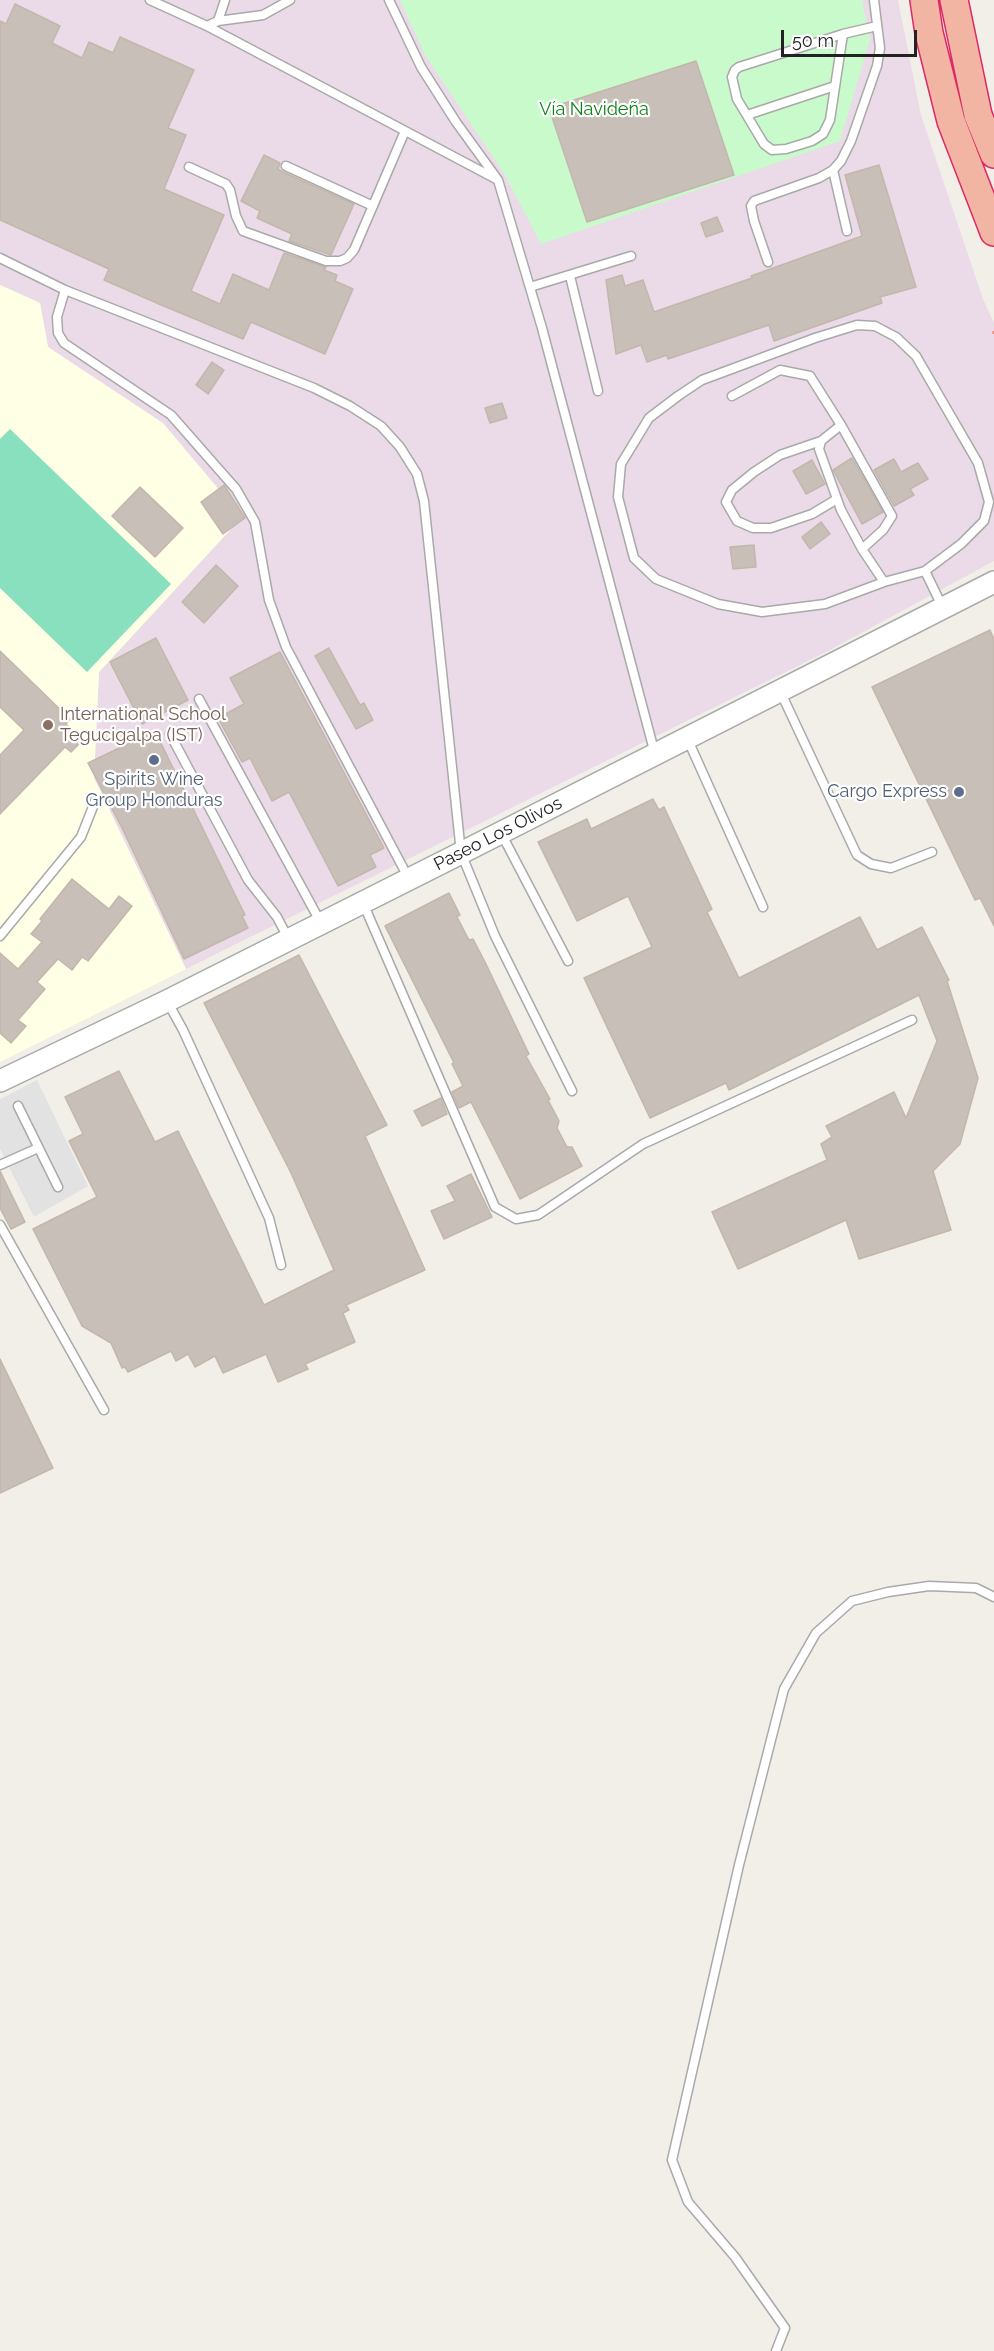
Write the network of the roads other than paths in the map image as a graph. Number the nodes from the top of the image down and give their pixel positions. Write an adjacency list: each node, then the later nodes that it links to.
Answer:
1 (150, 0): 9 (lane)
2 (225, 0): 8 (lane)
3 (290, 0): 8 (lane)
4 (389, 0): 19 (lane)
5 (874, 0): 10 (lane)
6 (924, 0): 22 (highway)
7 (954, 0): 15 (highway)
8 (218, 21): 9 (lane)
9 (207, 26): 14 (lane)
10 (877, 26): 11 (lane); 18 (lane)
11 (843, 34): 12 (lane); 13 (lane)
12 (835, 86): 13 (lane); 13 (lane)
13 (747, 115)
14 (405, 131): 19 (lane); 20 (lane)
15 (994, 154)
16 (286, 166): 20 (lane)
17 (189, 167): 20 (lane)
18 (833, 170): 21 (lane); 25 (lane)
19 (498, 180): 27 (lane)
20 (373, 206)
21 (847, 231)
22 (994, 232)
23 (631, 256): 26 (lane)
24 (0, 258): 28 (lane)
25 (768, 262)
26 (570, 276): 27 (lane); 29 (lane)
27 (530, 287): 43 (lane)
28 (65, 290): 47 (lane); 48 (lane)
29 (598, 391)
30 (732, 396): 31 (lane)
31 (841, 425): 32 (lane); 34 (lane)
32 (821, 441): 33 (lane); 33 (lane)
33 (837, 499): 34 (lane)
34 (862, 549): 36 (lane)
35 (926, 571): 36 (lane); 36 (lane); 38 (lane)
36 (884, 582)
37 (994, 582): 38 (street, Paseo Los Olivos)
38 (943, 608): 39 (street, Paseo Los Olivos)
39 (780, 691): 42 (street, Paseo Los Olivos); 46 (lane)
40 (199, 699): 51 (lane)
41 (170, 735): 53 (lane)
42 (687, 738): 43 (street, Paseo Los Olivos); 50 (lane)
43 (655, 754): 45 (street, Paseo Los Olivos)
44 (96, 799): 52 (lane)
45 (501, 833): 47 (street, Paseo Los Olivos); 54 (lane)
46 (932, 852)
47 (461, 853): 48 (street, Paseo Los Olivos); 58 (lane)
48 (409, 879): 49 (street, Paseo Los Olivos)
49 (363, 902): 51 (street, Paseo Los Olivos); 56 (lane)
50 (763, 908)
51 (321, 923): 53 (street, Paseo Los Olivos)
52 (0, 936)
53 (288, 938): 55 (street, Paseo Los Olivos)
54 (568, 961)
55 (167, 1001): 57 (street, Paseo Los Olivos); 64 (lane)
56 (912, 1020)
57 (0, 1081)
58 (572, 1090)
59 (18, 1106): 60 (lane)
60 (38, 1148): 61 (lane); 62 (lane)
61 (0, 1166)
62 (58, 1187)
63 (0, 1225): 65 (lane)
64 (281, 1265)
65 (104, 1410)
66 (994, 1597): 67 (lane)
67 (777, 2351)

